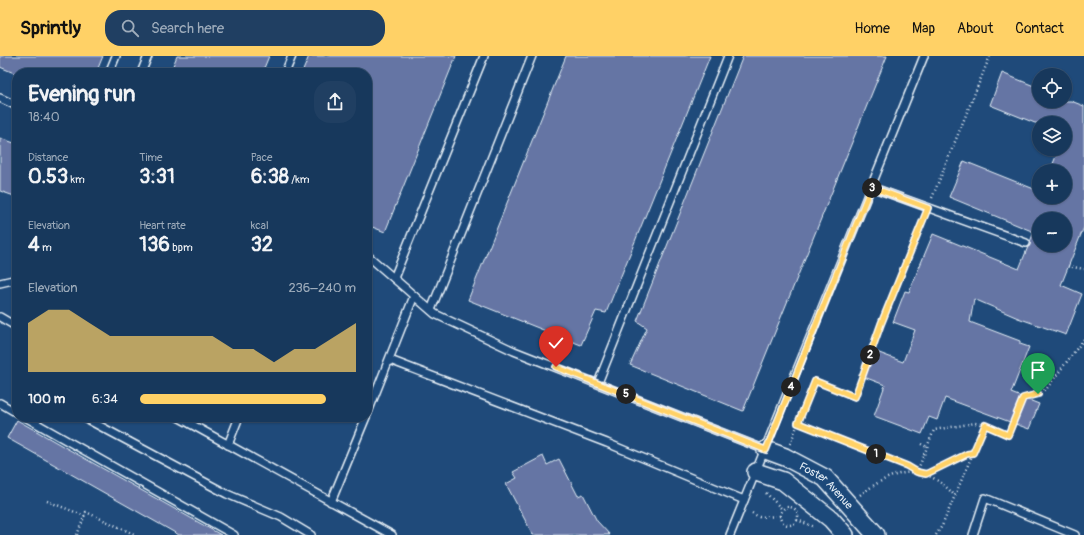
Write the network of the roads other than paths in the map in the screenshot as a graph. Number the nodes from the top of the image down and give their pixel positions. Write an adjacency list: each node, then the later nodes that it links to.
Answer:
1 (116, 56): 8 (lane)
2 (292, 56): 10 (lane)
3 (484, 56): 16 (lane)
4 (532, 56): 20 (lane)
5 (728, 56): 24 (lane)
6 (924, 56): 13 (lane)
7 (146, 57): 9 (lane)
8 (111, 68)
9 (143, 68)
10 (287, 68)
11 (0, 98): 12 (lane)
12 (12, 104)
13 (871, 187): 14 (lane); 35 (lane)
14 (1026, 243)
15 (372, 259): 16 (lane)
16 (394, 278): 19 (lane)
17 (12, 279): 18 (lane)
18 (0, 282)
19 (414, 296): 20 (lane); 23 (lane)
20 (431, 310): 24 (lane)
21 (0, 317): 22 (lane)
22 (12, 324)
23 (390, 360): 26 (lane); 37 (lane)
24 (598, 383): 35 (lane)
25 (0, 403): 27 (lane)
26 (372, 404)
27 (12, 410)
28 (33, 422): 39 (lane)
29 (92, 422): 40 (lane)
30 (187, 422): 33 (lane)
31 (237, 422): 34 (lane)
32 (364, 422): 38 (lane)
33 (191, 424): 34 (lane)
34 (228, 445): 38 (lane)
35 (766, 450): 36 (lane); 44 (street, Foster Avenue)
36 (756, 472): 37 (lane); 43 (street, Foster Avenue)
37 (744, 500): 42 (lane)
38 (331, 502): 41 (lane)
39 (234, 535)
40 (311, 535)
41 (392, 535)
42 (730, 535)
43 (846, 535)
44 (876, 535)
45 (973, 535): 46 (lane)
46 (1075, 535)

